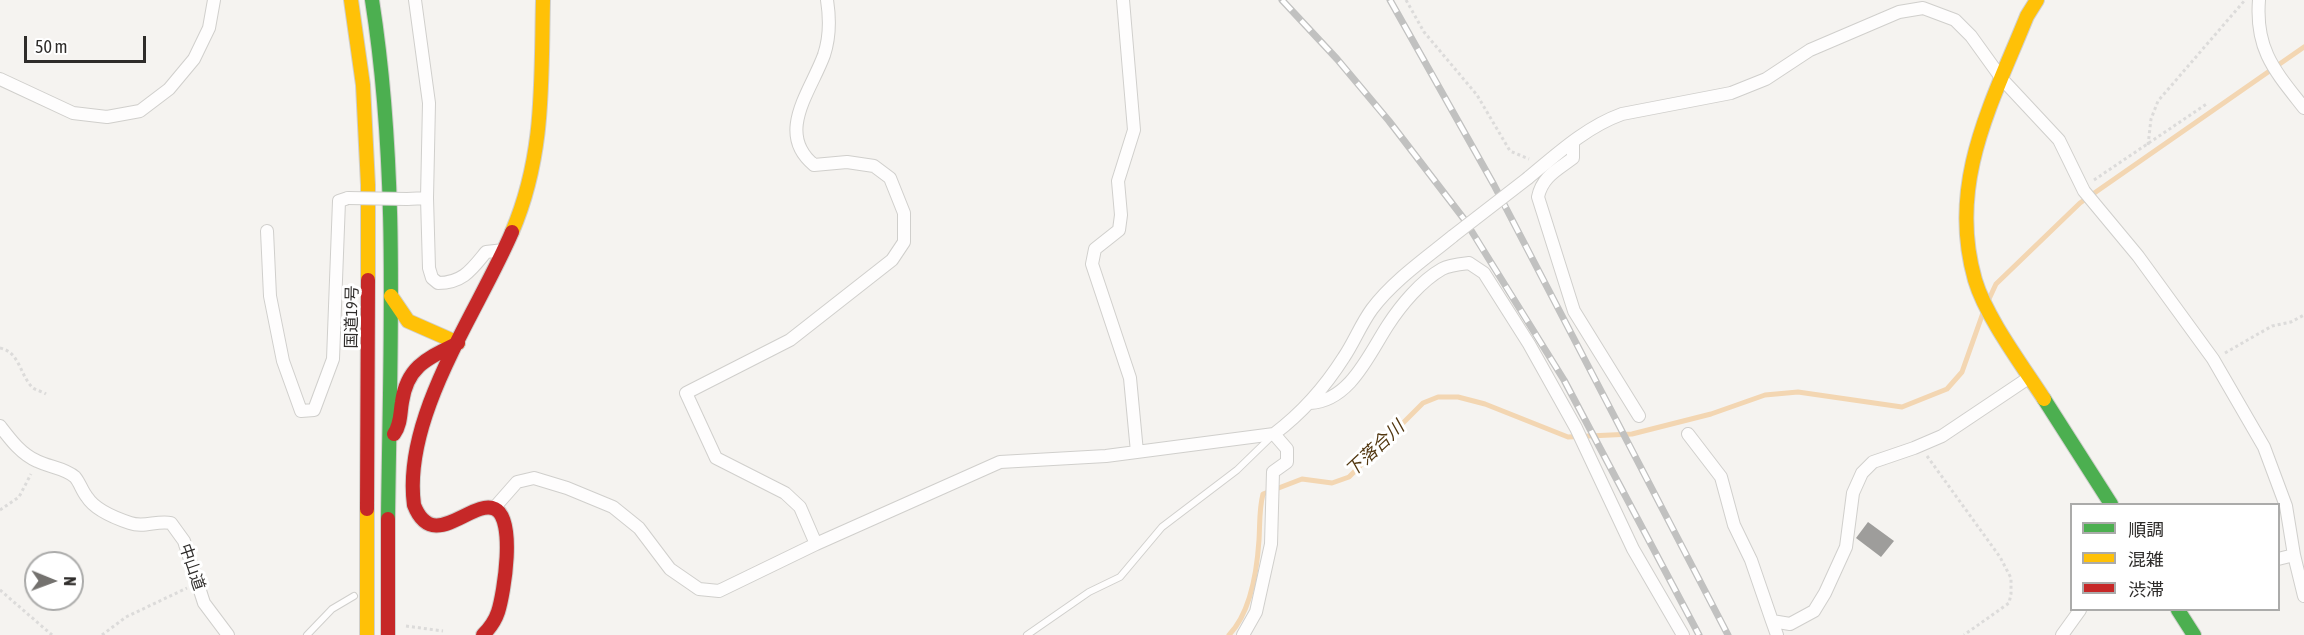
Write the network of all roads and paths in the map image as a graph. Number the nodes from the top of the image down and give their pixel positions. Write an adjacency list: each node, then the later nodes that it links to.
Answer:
1 (214, 0): 13 (street)
2 (351, 0): 59 (main road, 国道19号)
3 (372, 0): 24 (main road)
4 (415, 0): 21 (street)
5 (543, 0): 23 (main road)
6 (827, 0): 43 (street)
7 (1123, 0): 38 (street)
8 (1406, 0): 19 (path)
9 (2037, 0): 14 (main road)
10 (2245, 0): 18 (path)
11 (2259, 0): 16 (street)
12 (1920, 4): 14 (street); 17 (street)
13 (0, 79)
14 (2002, 79): 20 (street); 29 (main road)
15 (2208, 103): 18 (path)
16 (2304, 108)
17 (1573, 142): 31 (street, bridge); 32 (street)
18 (2148, 145): 20 (path)
19 (1536, 155)
20 (2083, 189): 28 (street)
21 (427, 198): 22 (street, bridge); 23 (street)
22 (267, 231)
23 (504, 250): 26 (main road)
24 (391, 297): 26 (main road); 36 (main road)
25 (2304, 315): 28 (path)
26 (458, 344): 36 (main road); 41 (main road)
27 (0, 348): 30 (path)
28 (2213, 359): 44 (street)
29 (2030, 377): 37 (street); 40 (main road)
30 (46, 394)
31 (1310, 403): 34 (street); 64 (street)
32 (1640, 416)
33 (0, 426): 39 (street, 中山道)
34 (1274, 434): 38 (street); 62 (lane); 63 (street)
35 (1688, 434): 52 (street)
36 (388, 440): 60 (main road)
37 (1920, 446): 52 (street); 66 (path)
38 (1137, 452): 43 (street)
39 (36, 461): 42 (path); 46 (street, 中山道)
40 (2110, 503)
41 (495, 507): 43 (street); 61 (main road)
42 (0, 510)
43 (816, 544)
44 (2294, 555): 45 (street); 49 (street)
45 (2280, 558)
46 (197, 585): 56 (path); 57 (street, 中山道)
47 (0, 590): 55 (path)
48 (354, 596): 58 (lane)
49 (2304, 596)
50 (2079, 611): 67 (street)
51 (2179, 611): 68 (main road)
52 (1772, 621): 65 (street)
53 (404, 626): 54 (path)
54 (443, 631)
55 (52, 635)
56 (102, 635)
57 (228, 635)
58 (307, 635)
59 (367, 635)
60 (388, 635)
61 (483, 635)
62 (1027, 635)
63 (1242, 635)
64 (1683, 635)
65 (1777, 635)
66 (1964, 635)
67 (2062, 635)
68 (2194, 635)

